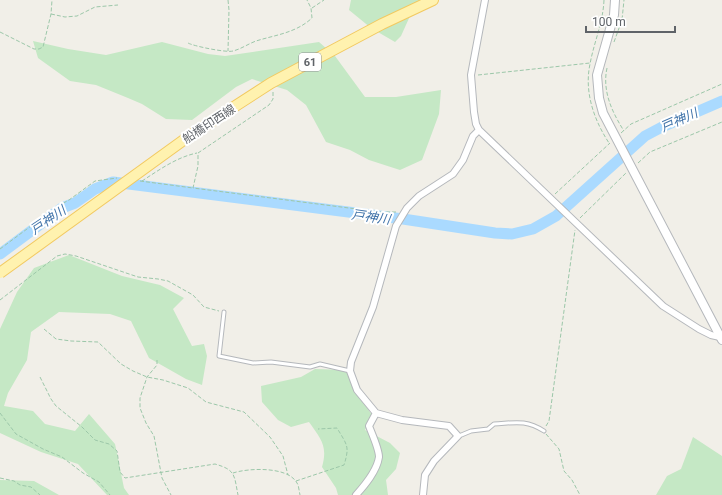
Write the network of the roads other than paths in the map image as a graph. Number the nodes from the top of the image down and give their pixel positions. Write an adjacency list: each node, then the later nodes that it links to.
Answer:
1 (433, 0): 5 (main road, 船橋印西線 / 61, bridge)
2 (485, 0): 4 (street)
3 (614, 0): 7 (street)
4 (479, 130): 7 (street); 8 (street)
5 (0, 273)
6 (224, 312): 8 (lane)
7 (721, 338)
8 (350, 371): 9 (street)
9 (376, 413): 11 (street); 12 (street)
10 (544, 431): 11 (lane)
11 (458, 436): 13 (street)
12 (356, 495)
13 (423, 495)

